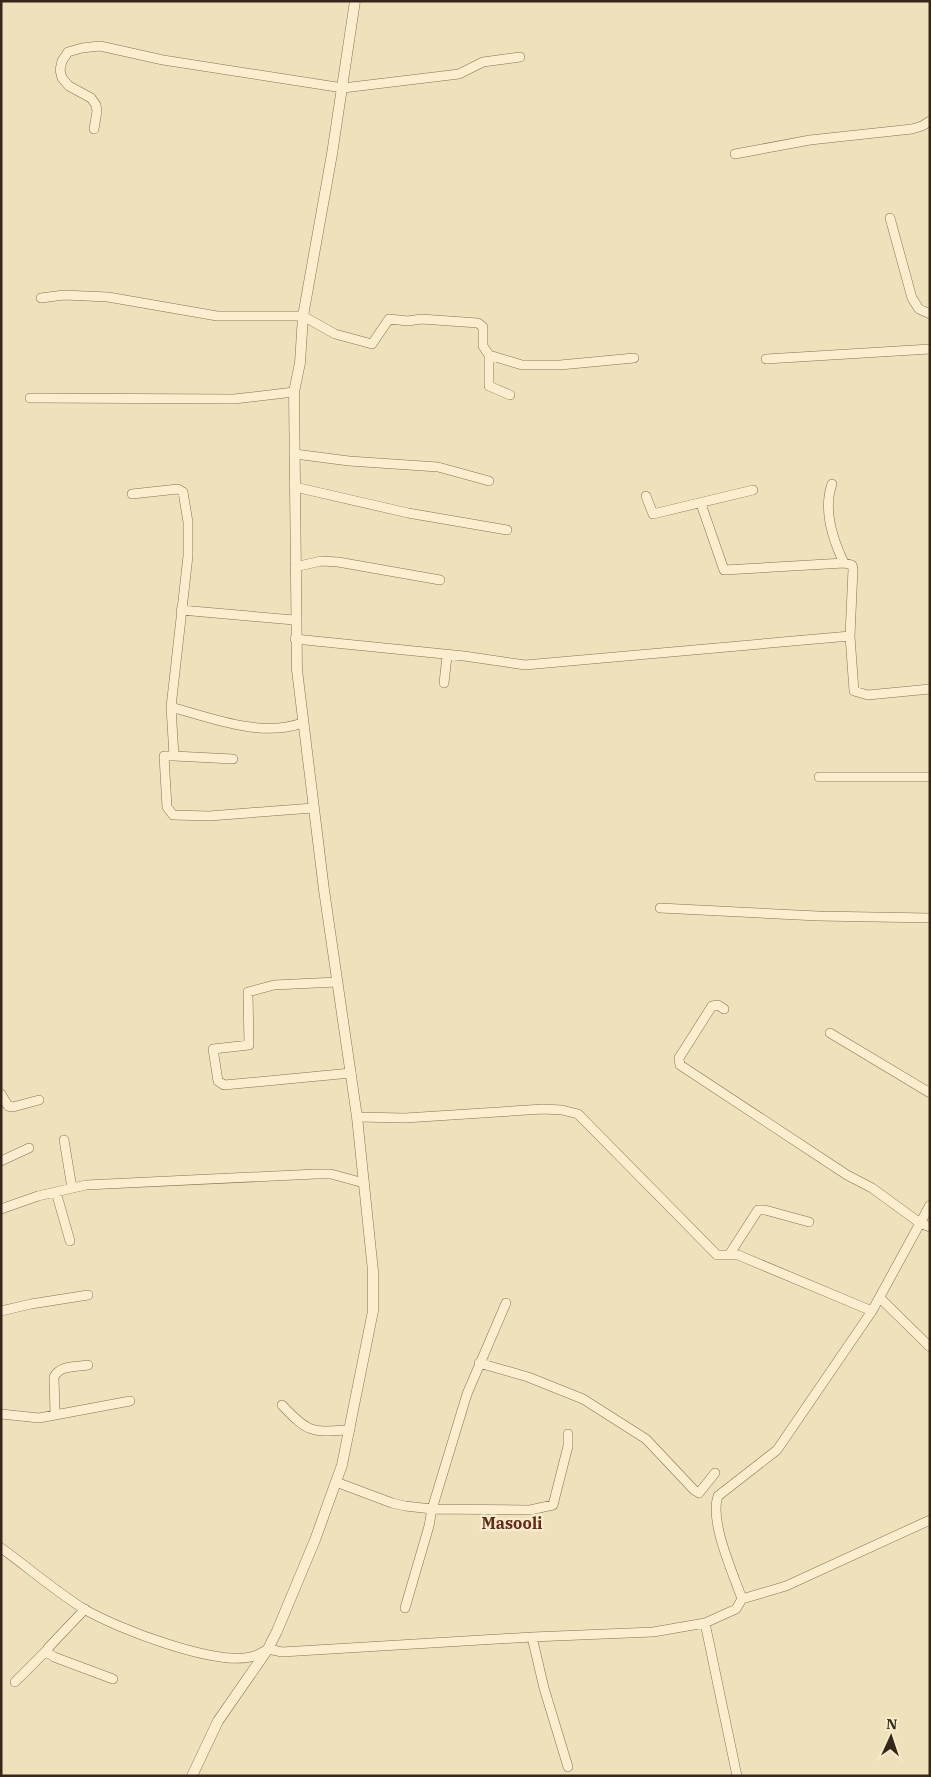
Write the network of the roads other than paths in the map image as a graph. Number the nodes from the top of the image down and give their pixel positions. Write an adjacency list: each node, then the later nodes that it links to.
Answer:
1 (355, 1): 3 (street)
2 (520, 57): 3 (street)
3 (342, 88): 5 (street); 10 (street)
4 (930, 120): 6 (street)
5 (94, 128)
6 (735, 154)
7 (890, 218): 9 (street)
8 (41, 298): 10 (street)
9 (930, 314)
10 (303, 316): 12 (street); 15 (street)
11 (930, 349): 14 (street)
12 (488, 355): 13 (street); 16 (street)
13 (634, 358)
14 (766, 359)
15 (294, 392): 17 (street); 18 (street)
16 (510, 395)
17 (30, 398)
18 (296, 454): 19 (street); 21 (street)
19 (489, 481)
20 (832, 484): 27 (street)
21 (295, 487): 26 (street); 28 (street)
22 (753, 490): 25 (street)
23 (132, 494): 30 (street)
24 (646, 496): 25 (street)
25 (701, 504): 27 (street)
26 (507, 530)
27 (844, 563): 32 (street)
28 (295, 567): 29 (street); 31 (street)
29 (440, 580)
30 (181, 610): 31 (street); 37 (street)
31 (294, 620): 33 (street)
32 (850, 636): 34 (street); 36 (street)
33 (295, 639): 34 (street); 38 (street)
34 (447, 656): 35 (street)
35 (444, 683)
36 (930, 689)
37 (171, 707): 38 (street); 39 (street)
38 (302, 723): 43 (street)
39 (174, 756): 40 (street); 43 (street)
40 (232, 759)
41 (819, 777): 42 (street)
42 (930, 777)
43 (313, 808): 46 (street)
44 (660, 908): 45 (street)
45 (930, 918)
46 (337, 982): 49 (street); 49 (street)
47 (724, 1009): 63 (street)
48 (830, 1033): 50 (street)
49 (351, 1074): 53 (street)
50 (930, 1093)
51 (2, 1096): 52 (street)
52 (39, 1100)
53 (357, 1117): 57 (street); 66 (street)
54 (64, 1140): 58 (street)
55 (29, 1148): 56 (street)
56 (1, 1161)
57 (364, 1183): 58 (street); 79 (street)
58 (72, 1188): 59 (street)
59 (56, 1192): 61 (street); 65 (street)
60 (930, 1205): 63 (street)
61 (1, 1209)
62 (809, 1222): 66 (street)
63 (920, 1223): 64 (street); 68 (street)
64 (930, 1227)
65 (70, 1240)
66 (729, 1255): 70 (street)
67 (88, 1295): 71 (street)
68 (880, 1298): 70 (street); 72 (street)
69 (506, 1303): 73 (street)
70 (872, 1311): 86 (street)
71 (1, 1312)
72 (930, 1347)
73 (479, 1363): 81 (street); 83 (street)
74 (88, 1365): 78 (street)
75 (130, 1401): 78 (street)
76 (282, 1405): 79 (street)
77 (1, 1414): 78 (street)
78 (55, 1414)
79 (350, 1430): 82 (street)
80 (568, 1434): 83 (street)
81 (715, 1473)
82 (336, 1482): 83 (street); 91 (street)
83 (432, 1508): 87 (street)
84 (928, 1524): 86 (street)
85 (1, 1548): 88 (street)
86 (742, 1599): 89 (street)
87 (405, 1608)
88 (86, 1609): 91 (street); 92 (street)
89 (705, 1623): 90 (street); 97 (street)
90 (532, 1637): 91 (street); 95 (street)
91 (268, 1649): 96 (street)
92 (47, 1650): 93 (street); 94 (street)
93 (113, 1679)
94 (16, 1682)
95 (568, 1767)
96 (192, 1776)
97 (737, 1776)

